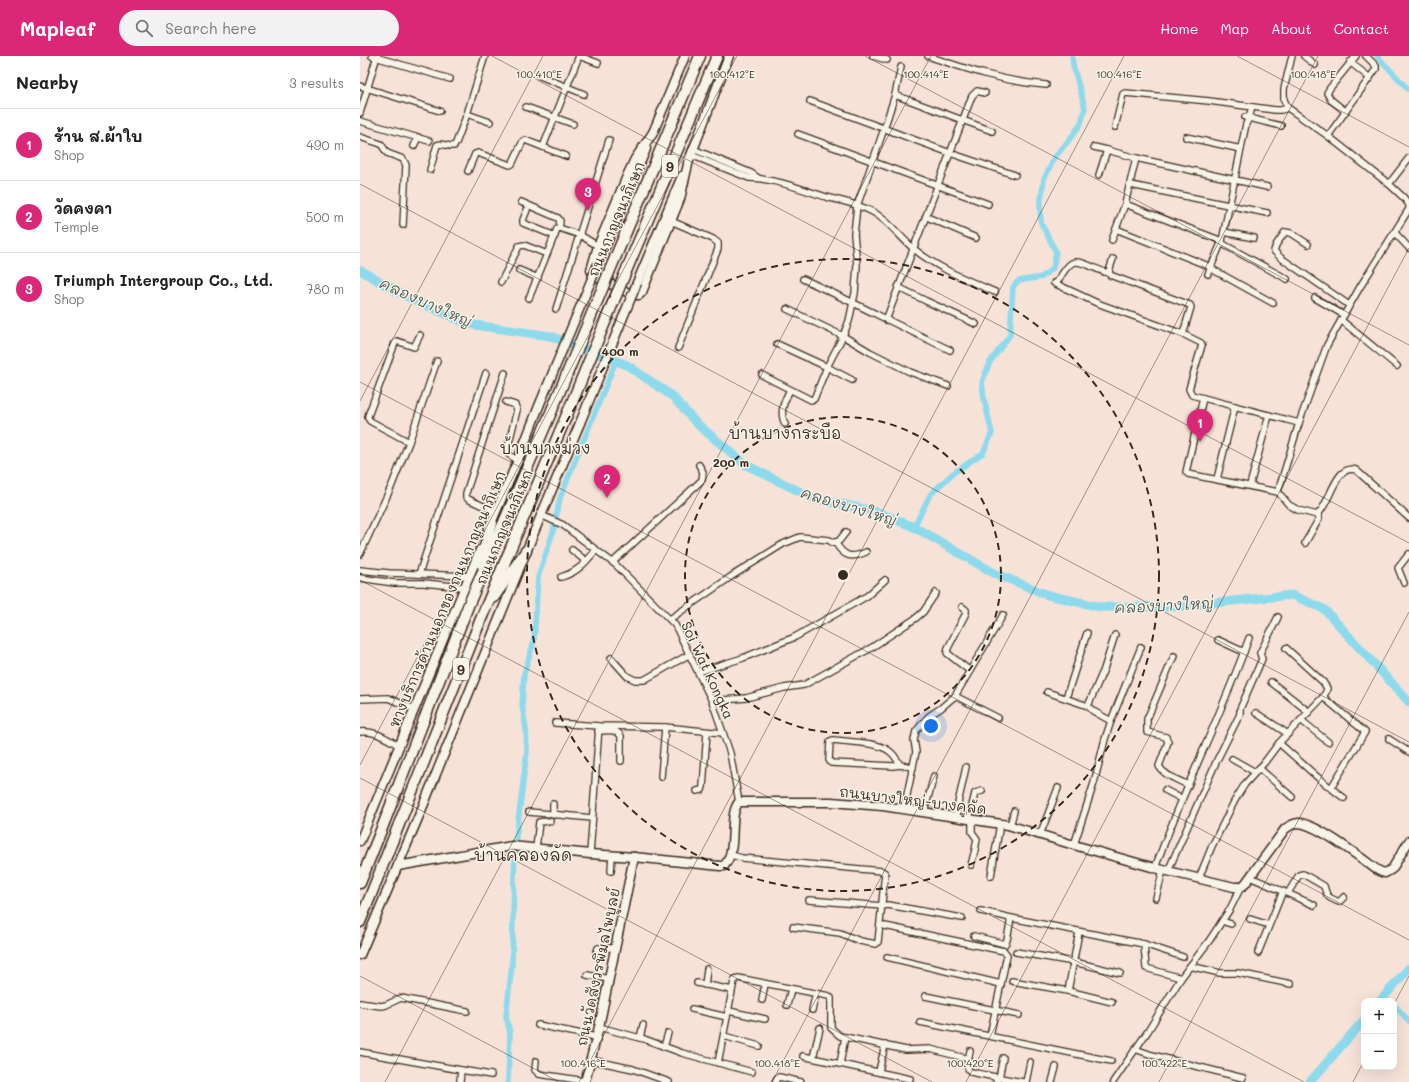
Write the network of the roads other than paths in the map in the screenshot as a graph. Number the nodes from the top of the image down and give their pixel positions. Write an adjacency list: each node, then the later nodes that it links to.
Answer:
1 (375, 56): 20 (street); 24 (street)
2 (485, 56): 35 (street)
3 (685, 56): 45 (main road, ทางบริการด้านนอกของถนนกาญจนาภิเษก)
4 (700, 56): 173 (highway, ถนนกาญจนาภิเษก / 9, bridge)
5 (716, 56): 175 (highway, ถนนกาญจนาภิเษก / 9, bridge)
6 (729, 56): 60 (main road)
7 (873, 56): 13 (street)
8 (928, 56): 21 (street)
9 (1292, 56): 31 (street)
10 (1304, 56): 16 (street)
11 (1356, 56): 14 (street)
12 (1366, 56): 19 (street)
13 (887, 60)
14 (1350, 62): 19 (street); 33 (street)
15 (598, 63): 23 (street)
16 (1314, 65)
17 (902, 67): 27 (street)
18 (540, 76): 23 (street)
19 (1370, 78): 33 (street)
20 (450, 79)
21 (1046, 85)
22 (360, 86): 24 (street)
23 (567, 87): 26 (street); 36 (street)
24 (368, 88): 32 (street); 34 (street)
25 (985, 93): 39 (street)
26 (584, 94)
27 (895, 96): 39 (street); 44 (street)
28 (810, 101): 44 (street)
29 (526, 107): 36 (street)
30 (1249, 107): 31 (street); 37 (street); 43 (street)
31 (1288, 108): 48 (street)
32 (440, 111)
33 (1346, 111): 48 (street)
34 (360, 113)
35 (467, 114): 40 (street); 65 (street)
36 (554, 117): 41 (street); 55 (street)
37 (1247, 120): 42 (street); 57 (street)
38 (360, 121): 50 (street)
39 (962, 121): 46 (street); 59 (street)
40 (490, 122)
41 (573, 124)
42 (1280, 126)
43 (1115, 127)
44 (884, 129): 59 (street); 64 (street)
45 (654, 131): 96 (main road); 143 (main road, ทางบริการด้านนอกของถนนกาญจนาภิเษก, bridge)
46 (992, 131)
47 (798, 134): 64 (street)
48 (1328, 136): 70 (street)
49 (360, 137): 84 (street)
50 (418, 137): 53 (street); 54 (street)
51 (1186, 137): 57 (street)
52 (609, 140): 89 (street)
53 (429, 141)
54 (414, 146)
55 (543, 147): 61 (street); 66 (street)
56 (1094, 147): 58 (street)
57 (1241, 148): 69 (street)
58 (1107, 150): 62 (street); 68 (street)
59 (950, 153): 67 (street); 71 (street)
60 (691, 154): 78 (street); 83 (main road); 150 (main road, bridge)
61 (566, 156)
62 (1136, 158): 69 (street); 72 (street)
63 (1409, 158): 70 (street)
64 (872, 162): 71 (street); 78 (street)
65 (430, 170)
66 (468, 171)
67 (1015, 175)
68 (1099, 175)
69 (1234, 179): 73 (street); 77 (street)
70 (1389, 184): 79 (street)
71 (938, 185): 75 (street); 82 (street)
72 (1130, 185): 76 (street); 77 (street)
73 (1267, 187)
74 (521, 202): 85 (street)
75 (988, 204)
76 (1126, 204): 86 (street); 94 (street)
77 (1228, 205): 81 (street); 87 (street)
78 (857, 206): 97 (street); 112 (street)
79 (1409, 209): 88 (street)
80 (527, 210): 90 (street)
81 (1267, 213)
82 (927, 217): 91 (street); 97 (street)
83 (671, 221): 96 (main road); 125 (street)
84 (403, 225)
85 (559, 228): 89 (street); 90 (street)
86 (1116, 229): 93 (street); 101 (street)
87 (1224, 232): 92 (street); 94 (street)
88 (1395, 233): 98 (street); 114 (street)
89 (580, 235): 96 (street); 115 (street)
90 (555, 236): 99 (street)
91 (976, 238)
92 (1254, 238)
93 (1112, 240)
94 (1221, 242): 101 (street); 106 (street)
95 (1308, 244): 114 (street)
96 (598, 246)
97 (913, 248): 108 (street); 109 (street)
98 (1409, 248)
99 (548, 254): 104 (street); 107 (street)
100 (1113, 259): 103 (street)
101 (1210, 269): 113 (street)
102 (519, 270): 104 (street)
103 (1109, 273): 121 (street); 121 (street)
104 (538, 278): 110 (street)
105 (803, 279): 112 (street)
106 (1287, 279)
107 (501, 282)
108 (898, 287): 118 (street); 120 (street)
109 (995, 292)
110 (530, 298)
111 (1315, 298): 117 (street)
112 (853, 302): 118 (street); 123 (street)
113 (1273, 303)
114 (1349, 305): 117 (street)
115 (556, 309)
116 (787, 310): 123 (street)
117 (1344, 315): 119 (street)
118 (886, 320): 126 (street)
119 (1341, 320): 128 (street); 140 (street)
120 (976, 324)
121 (1182, 334): 136 (street)
122 (420, 335): 142 (street)
123 (843, 336): 129 (street); 134 (street)
124 (777, 344): 129 (street)
125 (678, 348)
126 (950, 350)
127 (437, 361): 142 (street)
128 (1397, 366)
129 (827, 367): 133 (street); 135 (street)
130 (486, 373): 165 (street)
131 (505, 373): 148 (street)
132 (762, 375): 135 (street)
133 (852, 380)
134 (948, 386)
135 (790, 390): 141 (street)
136 (1203, 398): 138 (street); 145 (street)
137 (506, 402): 143 (street)
138 (1235, 406): 139 (street); 145 (street)
139 (1269, 415): 140 (street); 146 (street)
140 (1299, 423): 147 (street)
141 (785, 424)
142 (409, 442): 160 (street)
143 (518, 460): 148 (main road, ทางบริการด้านนอกของถนนกาญจนาภิเษก)
144 (699, 465): 163 (street)
145 (1217, 479): 146 (street)
146 (1250, 485): 147 (street)
147 (1278, 492): 149 (street)
148 (496, 512): 152 (main road, ทางบริการด้านนอกของถนนกาญจนาภิเษก)
149 (1319, 513): 151 (street); 155 (street)
150 (541, 515): 157 (street, Soi Wat Kongka); 158 (main road)
151 (1409, 518)
152 (492, 523): 166 (main road, ทางบริการด้านนอกของถนนกาญจนาภิเษก); 173 (highway)
153 (846, 532): 154 (street)
154 (835, 542): 159 (street); 178 (street)
155 (1306, 543)
156 (572, 550): 162 (street)
157 (596, 550): 162 (street); 163 (street, Soi Wat Kongka)
158 (526, 551): 175 (highway); 257 (main road)
159 (866, 552)
160 (360, 554)
161 (1409, 554): 170 (street)
162 (586, 561): 167 (street)
163 (613, 562): 178 (street, Soi Wat Kongka)
164 (360, 570): 165 (street)
165 (419, 574): 166 (street)
166 (469, 576): 171 (main road, ทางบริการด้านนอกของถนนกาญจนาภิเษก)
167 (561, 577)
168 (360, 578): 171 (street)
169 (885, 580): 190 (street)
170 (1404, 583)
171 (464, 587): 199 (main road, ทางบริการด้านนอกของถนนกาญจนาภิเษก)
172 (936, 593): 197 (street)
173 (468, 606): 264 (highway, ถนนกาญจนาภิเษก / 9)
174 (962, 608): 189 (street)
175 (483, 614): 277 (highway, ถนนกาญจนาภิเษก / 9)
176 (1003, 615): 189 (street)
177 (1278, 617): 260 (street)
178 (670, 619): 186 (street, Soi Wat Kongka)
179 (1087, 633): 194 (street)
180 (1115, 635): 198 (street)
181 (1249, 638): 185 (street)
182 (1218, 640): 185 (street)
183 (1141, 647): 204 (street)
184 (1286, 648): 195 (street)
185 (1244, 652): 225 (street)
186 (690, 654): 188 (street); 190 (street, Soi Wat Kongka)
187 (1174, 656): 225 (street)
188 (611, 658)
189 (970, 671): 193 (street)
190 (698, 672): 197 (street, Soi Wat Kongka)
191 (1271, 682): 200 (street)
192 (1047, 692): 194 (street)
193 (955, 696): 202 (street); 220 (street)
194 (1066, 698): 198 (street)
195 (1323, 698): 200 (street); 227 (street)
196 (360, 699): 199 (street)
197 (712, 701): 210 (street, Soi Wat Kongka)
198 (1088, 706): 204 (street)
199 (414, 709): 215 (main road, ทางบริการด้านนอกของถนนกาญจนาภิเษก)
200 (1309, 712): 203 (street)
201 (1256, 713): 211 (street)
202 (998, 718)
203 (1301, 720): 211 (street); 213 (street)
204 (1111, 721): 250 (street)
205 (555, 723): 207 (street)
206 (665, 727): 207 (street); 209 (street); 224 (street)
207 (598, 729): 218 (street); 242 (street)
208 (360, 732): 215 (street)
209 (707, 732): 210 (street); 229 (street)
210 (724, 733): 234 (street, Soi Wat Kongka)
211 (1288, 734): 214 (street)
212 (1389, 739): 216 (street)
213 (1328, 742)
214 (1279, 743): 222 (street); 227 (street)
215 (400, 746): 248 (main road, ทางบริการด้านนอกของถนนกาญจนาภิเษก)
216 (1409, 752)
217 (1232, 759): 222 (street)
218 (620, 761)
219 (900, 765): 219 (street); 220 (street)
220 (913, 767): 236 (street)
221 (966, 767): 241 (street)
222 (1257, 770): 231 (street); 263 (street)
223 (934, 776): 239 (street)
224 (661, 777)
225 (1188, 785): 233 (street)
226 (1058, 788): 247 (street)
227 (1331, 788): 232 (street)
228 (1165, 790): 233 (street)
229 (697, 791)
230 (982, 791): 243 (street)
231 (1292, 797)
232 (1344, 798)
233 (1182, 799): 258 (street)
234 (739, 802): 236 (main road, ถนนบางใหญ่-บางคูลัด); 254 (main road)
235 (553, 804): 240 (street)
236 (904, 809): 239 (main road, ถนนบางใหญ่-บางคูลัด)
237 (1014, 811): 246 (street)
238 (529, 812): 240 (street)
239 (924, 812): 241 (main road, ถนนบางใหญ่-บางคูลัด)
240 (552, 815): 242 (street)
241 (955, 817): 243 (main road, ถนนบางใหญ่-บางคูลัด)
242 (592, 818): 252 (street)
243 (970, 819): 245 (main road, ถนนบางใหญ่-บางคูลัด); 256 (street)
244 (550, 821): 251 (street)
245 (1000, 824): 246 (main road, ถนนบางใหญ่-บางคูลัด); 261 (street)
246 (1010, 826): 247 (main road, ถนนบางใหญ่-บางคูลัด)
247 (1040, 835): 250 (main road, ถนนบางใหญ่-บางคูลัด)
248 (360, 841)
249 (1409, 841): 262 (main road)
250 (1074, 845): 258 (main road, ถนนบางใหญ่-บางคูลัด)
251 (536, 848): 252 (main road); 257 (main road)
252 (590, 854): 253 (main road)
253 (612, 855): 255 (main road); 259 (street)
254 (731, 855): 255 (main road); 271 (street)
255 (634, 857): 285 (main road, ถนนวัดสังวรพิมลไพบูลย์)
256 (971, 865)
257 (398, 866): 289 (main road)
258 (1155, 868): 260 (main road, ถนนบางใหญ่-บางคูลัด)
259 (611, 871)
260 (1166, 871): 263 (main road, ถนนบางใหญ่-บางคูลัด); 268 (street)
261 (991, 876)
262 (1250, 877): 265 (main road); 266 (street)
263 (1199, 878): 265 (main road, ถนนบางใหญ่-บางคูลัด)
264 (360, 883)
265 (1241, 887): 276 (street)
266 (1285, 892): 267 (street); 270 (street); 280 (street)
267 (1344, 897)
268 (1156, 898)
269 (809, 900): 271 (street)
270 (1314, 905)
271 (882, 906): 273 (street); 279 (street)
272 (981, 911): 274 (street)
273 (962, 918)
274 (1011, 918): 282 (street); 283 (street)
275 (1250, 919): 280 (street)
276 (1222, 921): 278 (street); 293 (street)
277 (360, 922)
278 (1231, 924)
279 (880, 925): 281 (street); 302 (street)
280 (1269, 925): 287 (street)
281 (793, 927)
282 (1079, 932): 284 (street); 292 (street)
283 (974, 936)
284 (1144, 944): 291 (street); 297 (street)
285 (616, 948): 288 (street); 298 (main road, ถนนวัดสังวรพิมลไพบูลย์)
286 (1016, 952): 292 (street)
287 (1258, 953)
288 (596, 954)
289 (360, 955)
290 (887, 957): 302 (street)
291 (1184, 957)
292 (1074, 962): 295 (street); 307 (street)
293 (1190, 966): 297 (street); 303 (street)
294 (707, 969): 304 (street)
295 (1120, 973)
296 (587, 975): 298 (street)
297 (1181, 978): 335 (street)
298 (609, 979): 324 (main road, ถนนวัดสังวรพิมลไพบูลย์)
299 (1012, 981): 307 (street)
300 (697, 984): 304 (street)
301 (765, 984): 305 (street); 306 (street); 310 (street)
302 (1001, 984): 316 (street)
303 (1291, 984)
304 (705, 985): 306 (street)
305 (791, 989): 308 (street); 313 (street)
306 (732, 990): 318 (street)
307 (1068, 991): 312 (street)
308 (816, 993): 315 (street); 331 (street)
309 (925, 996): 316 (street)
310 (762, 1000)
311 (360, 1002): 317 (street)
312 (1112, 1002)
313 (787, 1005)
314 (692, 1009): 318 (street)
315 (812, 1010)
316 (995, 1010): 319 (street); 328 (street)
317 (468, 1011)
318 (728, 1014): 320 (street); 327 (street)
319 (1019, 1015)
320 (765, 1019)
321 (920, 1022): 328 (street)
322 (538, 1025): 329 (street)
323 (643, 1026): 330 (street)
324 (599, 1027): 329 (main road, ถนนวัดสังวรพิมลไพบูลย์); 330 (street)
325 (820, 1028): 339 (street)
326 (668, 1033): 333 (street)
327 (724, 1036): 334 (street); 346 (street)
328 (990, 1036): 344 (street)
329 (596, 1037): 342 (main road, ถนนวัดสังวรพิมลไพบูลย์)
330 (640, 1038): 333 (street)
331 (845, 1038): 332 (street); 347 (street)
332 (885, 1045): 341 (street); 351 (street)
333 (664, 1046): 346 (street)
334 (759, 1046)
335 (1135, 1049): 353 (street); 363 (street)
336 (970, 1051): 341 (street)
337 (360, 1052): 349 (street)
338 (803, 1056): 339 (street)
339 (813, 1058): 347 (street)
340 (1003, 1058): 355 (street)
341 (969, 1059): 355 (street)
342 (591, 1060): 357 (main road, ถนนวัดสังวรพิมลไพบูลย์); 358 (street)
343 (536, 1061): 357 (street)
344 (1111, 1061)
345 (1030, 1062): 361 (street)
346 (718, 1063): 350 (street)
347 (840, 1064): 351 (street)
348 (1056, 1067): 362 (street)
349 (461, 1070): 352 (street); 356 (street)
350 (752, 1072)
351 (878, 1072): 354 (street)
352 (491, 1075)
353 (1243, 1078)
354 (910, 1079)
355 (997, 1079): 361 (street)
356 (460, 1082)
357 (585, 1082)
358 (669, 1082)
359 (776, 1082): 360 (street)
360 (801, 1082)
361 (1024, 1082)
362 (1052, 1082)
363 (1113, 1082)

